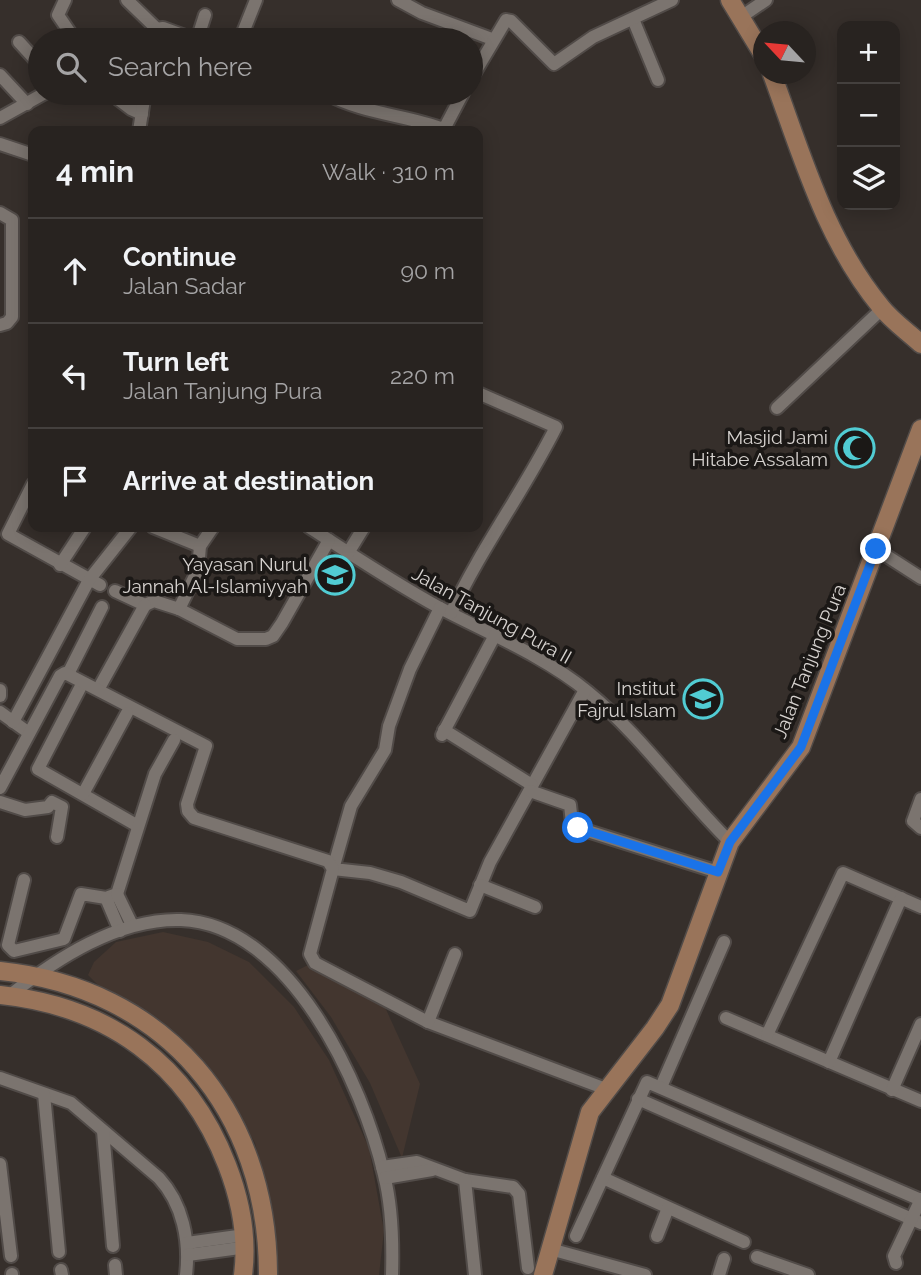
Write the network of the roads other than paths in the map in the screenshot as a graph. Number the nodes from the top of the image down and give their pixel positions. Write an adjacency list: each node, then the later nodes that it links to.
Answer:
1 (65, 0): 11 (street)
2 (127, 0): 12 (street)
3 (256, 0): 14 (street)
4 (398, 0): 15 (street)
5 (672, 0): 10 (street)
6 (730, 0): 9 (street)
7 (766, 0): 9 (street)
8 (205, 15): 13 (street)
9 (741, 17): 17 (street)
10 (633, 19): 18 (street); 23 (street)
11 (67, 28)
12 (149, 28)
13 (200, 28)
14 (245, 28)
15 (462, 28)
16 (483, 36): 18 (street)
17 (753, 37)
18 (492, 39): 21 (street)
19 (19, 42): 20 (street)
20 (28, 52)
21 (483, 56)
22 (0, 75): 25 (street)
23 (658, 80)
24 (776, 84): 38 (street)
25 (27, 104): 31 (street)
26 (128, 105): 30 (street)
27 (143, 105): 30 (street)
28 (350, 105): 33 (street)
29 (457, 105): 34 (street)
30 (142, 114): 32 (street)
31 (0, 118)
32 (140, 126)
33 (434, 126)
34 (446, 126)
35 (0, 144): 36 (street)
36 (28, 153)
37 (0, 214): 39 (street)
38 (882, 309): 40 (street); 42 (street)
39 (0, 325)
40 (921, 344)
41 (483, 395): 62 (street)
42 (777, 408)
43 (921, 429): 53 (street, Jalan Tanjung Pura)
44 (28, 494): 55 (street)
45 (82, 532): 55 (street)
46 (128, 532): 57 (street)
47 (165, 532): 52 (street)
48 (210, 532): 52 (street)
49 (317, 532): 51 (street, Jalan Tanjung Pura II)
50 (361, 532): 54 (street)
51 (329, 540): 54 (street, Jalan Tanjung Pura II); 61 (street)
52 (200, 546): 61 (street)
53 (876, 549): 56 (street); 84 (street, Jalan Tanjung Pura)
54 (348, 553): 62 (street, Jalan Tanjung Pura II)
55 (60, 565): 57 (street)
56 (921, 578)
57 (94, 582): 64 (street)
58 (115, 591): 59 (street)
59 (145, 605): 61 (street); 67 (street)
60 (102, 607): 65 (street)
61 (179, 609)
62 (446, 611): 63 (street, Jalan Tanjung Pura II); 85 (street)
63 (495, 635): 69 (street, Jalan Tanjung Pura II); 77 (street)
64 (45, 660): 65 (street); 73 (street)
65 (67, 673): 67 (street); 74 (street)
66 (80, 688): 78 (street)
67 (99, 688): 85 (street)
68 (0, 690): 70 (street)
69 (585, 690): 77 (street); 84 (street, Jalan Tanjung Pura II)
70 (0, 696)
71 (0, 712): 73 (street)
72 (127, 713): 78 (street)
73 (13, 722): 74 (street)
74 (29, 733): 76 (street)
75 (174, 740): 81 (street)
76 (0, 788)
77 (531, 788): 86 (street); 88 (street)
78 (83, 794): 81 (street)
79 (921, 799): 82 (street)
80 (0, 802): 83 (street)
81 (138, 826): 89 (street)
82 (921, 828)
83 (57, 837)
84 (730, 842): 86 (street, Jalan Tanjung Pura)
85 (333, 869): 88 (street); 100 (street)
86 (718, 872): 108 (street, Jalan Tanjung Pura)
87 (24, 880): 89 (street)
88 (480, 885): 91 (street)
89 (111, 896): 93 (street)
90 (901, 898): 92 (street); 102 (street); 103 (street)
91 (535, 907)
92 (921, 907)
93 (126, 928): 97 (street); 115 (street)
94 (724, 942): 107 (street)
95 (455, 954): 100 (street)
96 (0, 971): 97 (street)
97 (37, 975): 98 (street); 104 (street)
98 (5, 996): 106 (street)
99 (726, 1018): 102 (street)
100 (428, 1022): 108 (street)
101 (921, 1024): 109 (street)
102 (767, 1035): 103 (street)
103 (830, 1062): 109 (street)
104 (199, 1069): 106 (street); 136 (street)
105 (0, 1078): 110 (street)
106 (182, 1085): 123 (street)
107 (661, 1087): 111 (street); 118 (street)
108 (606, 1089): 127 (street, Jalan Tanjung Pura)
109 (892, 1090): 112 (street)
110 (44, 1094): 113 (street); 128 (street)
111 (638, 1099): 116 (street); 120 (street)
112 (921, 1101)
113 (103, 1131): 125 (street); 126 (street)
114 (0, 1164): 129 (street)
115 (384, 1172): 117 (street); 137 (street)
116 (603, 1178): 119 (street); 121 (street)
117 (465, 1180): 133 (street); 138 (street)
118 (921, 1199): 120 (street)
119 (668, 1208): 122 (street); 124 (street)
120 (918, 1221)
121 (576, 1236)
122 (657, 1236)
123 (246, 1241): 126 (street); 135 (street)
124 (744, 1242)
125 (113, 1246)
126 (187, 1249): 134 (street)
127 (550, 1249): 132 (street); 133 (street, Jalan Tanjung Pura)
128 (59, 1252)
129 (10, 1256)
130 (757, 1256): 141 (street)
131 (724, 1259): 140 (street)
132 (613, 1271): 139 (street)
133 (535, 1272)
134 (186, 1275)
135 (243, 1275)
136 (268, 1275)
137 (392, 1275)
138 (475, 1275)
139 (645, 1275)
140 (719, 1275)
141 (808, 1275)

